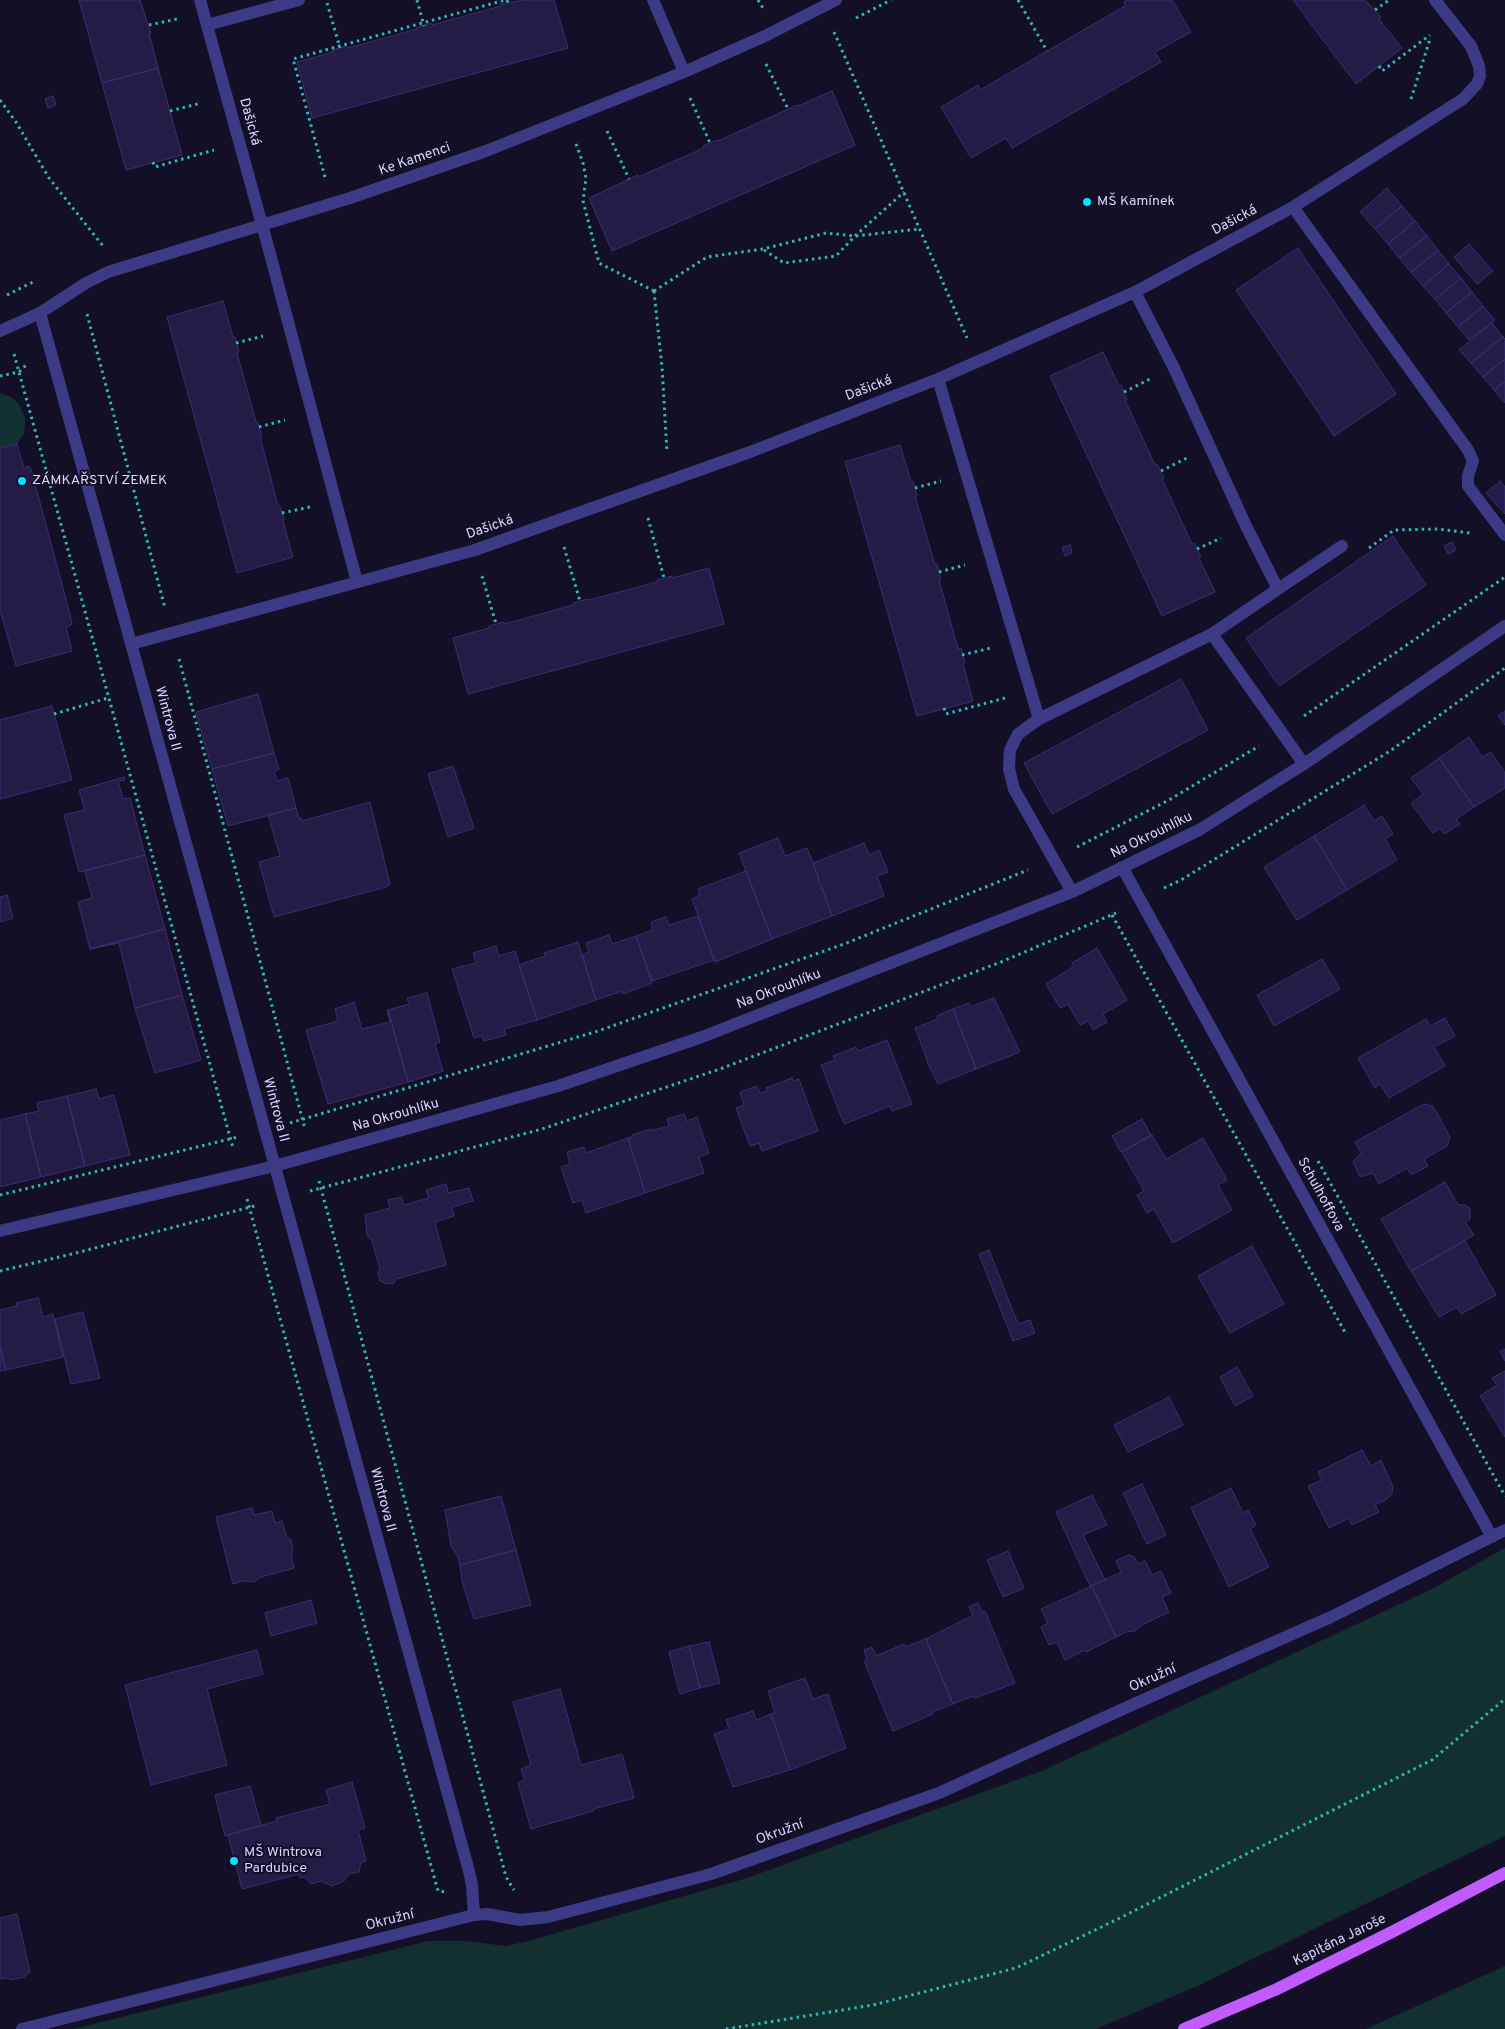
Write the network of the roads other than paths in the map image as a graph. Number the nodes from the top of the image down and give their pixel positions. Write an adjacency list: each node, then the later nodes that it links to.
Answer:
1 (200, 0): 6 (street, Dašická)
2 (299, 0): 6 (street)
3 (653, 0): 7 (street)
4 (836, 0): 7 (street, Ke Kamenci)
5 (1435, 0): 8 (street, Dašická)
6 (207, 25): 9 (street, Dašická)
7 (684, 72): 9 (street, Ke Kamenci)
8 (1293, 207): 10 (street, Dašická); 14 (street)
9 (263, 226): 11 (street, Ke Kamenci); 16 (street, Dašická)
10 (1135, 292): 13 (street, Dašická); 17 (street)
11 (40, 314): 12 (street, Ke Kamenci); 20 (street, Wintrova II)
12 (3, 330)
13 (938, 379): 16 (street, Dašická); 21 (street)
14 (1505, 535)
15 (1342, 546): 17 (street)
16 (357, 582): 20 (street, Dašická)
17 (1278, 589): 19 (street)
18 (1505, 626): 22 (street, Na Okrouhlíku)
19 (1212, 634): 21 (street); 22 (street)
20 (131, 644): 25 (street, Wintrova II)
21 (1039, 719): 24 (street)
22 (1304, 764): 23 (street, Na Okrouhlíku)
23 (1122, 868): 24 (street, Na Okrouhlíku); 28 (street, Schulhoffova)
24 (1072, 892): 25 (street, Na Okrouhlíku)
25 (275, 1166): 26 (street, Na Okrouhlíku); 30 (street, Wintrova II)
26 (0, 1231)
27 (1505, 1530): 28 (street, Okružní)
28 (1492, 1537): 30 (street, Okružní)
29 (1505, 1873): 32 (main road, Kapitána Jaroše)
30 (474, 1915): 31 (street, Okružní)
31 (22, 2029)
32 (1184, 2029)

